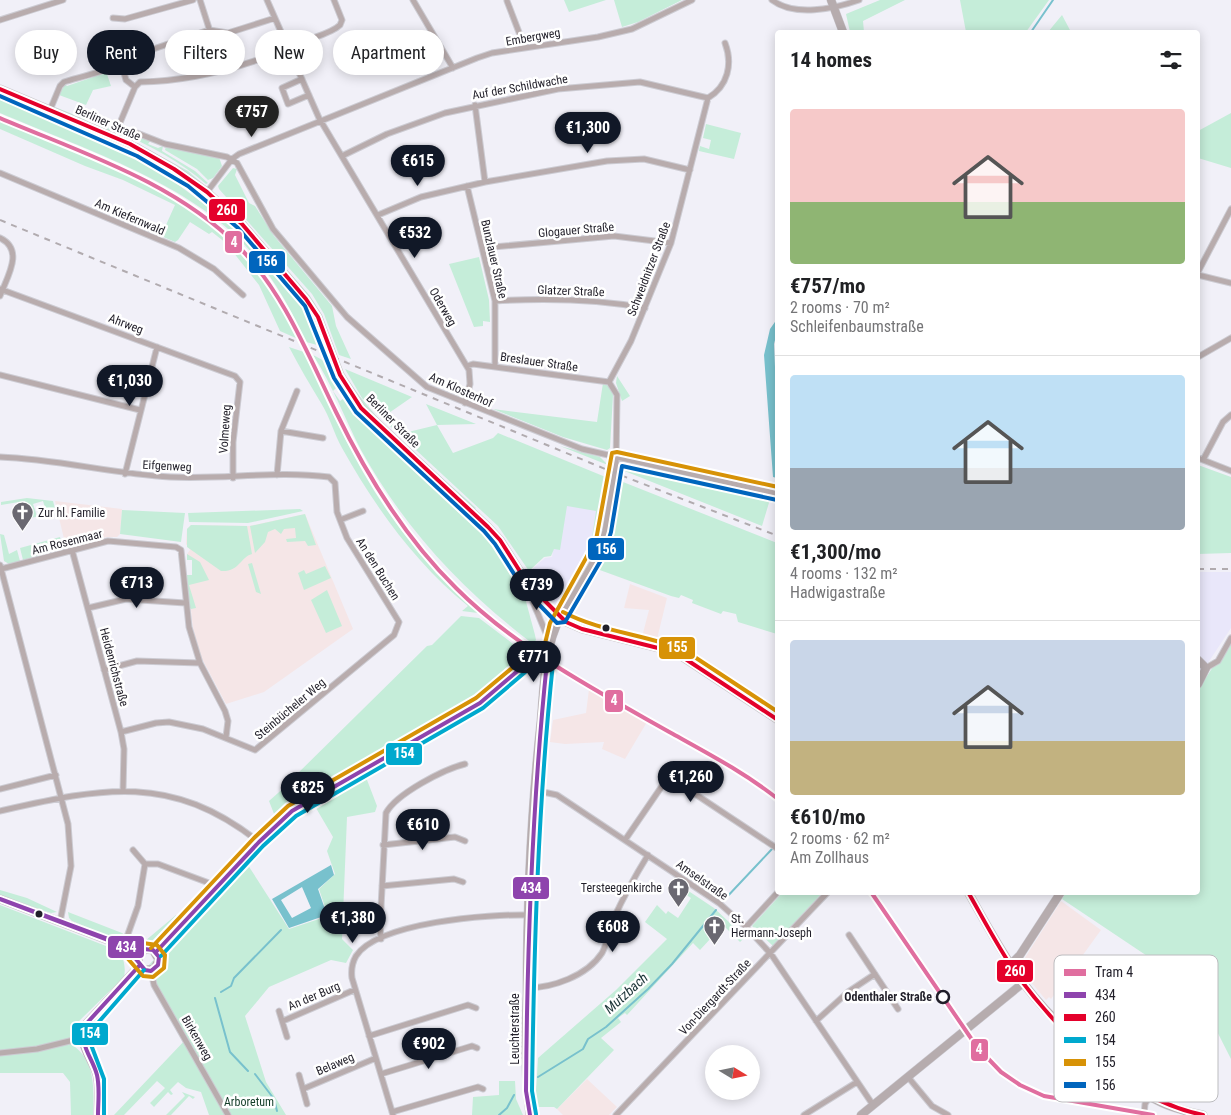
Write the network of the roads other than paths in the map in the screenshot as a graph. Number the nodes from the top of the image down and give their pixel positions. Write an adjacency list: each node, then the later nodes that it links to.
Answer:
1 (63, 0): 14 (street)
2 (193, 0): 12 (street)
3 (200, 0): 15 (street)
4 (267, 0): 13 (street, Oderweg)
5 (334, 0): 19 (street)
6 (414, 0): 22 (street)
7 (507, 0): 21 (street)
8 (692, 0): 21 (street, Embergweg)
9 (772, 0): 11 (street)
10 (859, 0): 11 (street)
11 (832, 3): 18 (main road)
12 (113, 18)
13 (275, 18): 16 (street); 17 (street, Oderweg)
14 (0, 20)
15 (209, 30)
16 (237, 30)
17 (281, 30)
18 (842, 30)
19 (323, 33)
20 (724, 43): 31 (street, Schweidnitzer Straße)
21 (525, 48): 22 (street, Embergweg)
22 (453, 68): 34 (street, Embergweg)
23 (87, 74): 33 (street)
24 (124, 75): 28 (street)
25 (195, 75): 28 (street)
26 (300, 75): 27 (street, Oderweg)
27 (302, 79): 30 (street, Oderweg); 30 (street)
28 (135, 87): 36 (street)
29 (0, 89): 33 (main road, Berliner Straße)
30 (309, 95): 34 (street, Oderweg)
31 (708, 98): 32 (street, Auf der Schildwache); 39 (street, Schweidnitzer Straße)
32 (475, 105): 37 (street, Auf der Schildwache); 41 (street)
33 (50, 110): 36 (main road, Berliner Straße)
34 (322, 121): 37 (street, Oderweg); 38 (street, Embergweg)
35 (137, 133): 38 (street)
36 (114, 137): 43 (main road, Berliner Straße)
37 (344, 155): 45 (street, Oderweg)
38 (232, 159): 43 (street); 66 (street, Am Klosterhof)
39 (690, 170): 41 (street); 47 (street, Schweidnitzer Straße)
40 (0, 173): 53 (street, Am Kiefernwald)
41 (485, 182): 42 (street)
42 (467, 186): 45 (street); 48 (street, Bunzlauer Straße)
43 (207, 192): 84 (main road, Berliner Straße)
44 (1231, 209): 49 (street)
45 (378, 215): 60 (street, Oderweg)
46 (0, 238): 52 (street)
47 (672, 243): 48 (street, Glogauer Straße); 56 (street, Schweidnitzer Straße)
48 (482, 248): 55 (street, Bunzlauer Straße)
49 (1200, 270)
50 (1200, 274): 51 (street)
51 (1231, 282)
52 (1, 289): 54 (street); 58 (street, Ahrweg)
53 (243, 295)
54 (0, 296)
55 (495, 301): 56 (street, Glatzer Straße); 61 (street, Bunzlauer Straße)
56 (645, 308): 64 (street, Schweidnitzer Straße)
57 (1231, 338): 59 (street)
58 (157, 347): 63 (street, Ahrweg); 67 (street)
59 (1200, 356)
60 (467, 366): 61 (street, Breslauer Straße); 66 (street)
61 (495, 367): 64 (street, Breslauer Straße)
62 (0, 375): 67 (street)
63 (240, 382): 77 (street, Volmeweg)
64 (609, 382): 72 (street)
65 (297, 391): 69 (street)
66 (464, 404): 72 (street, Am Klosterhof)
67 (140, 410): 75 (street)
68 (1231, 415): 73 (street)
69 (281, 431): 70 (street); 76 (street)
70 (323, 438)
71 (0, 457): 75 (street, Eifgenweg)
72 (616, 458): 79 (street, Am Klosterhof); 87 (street, Leuchterstraße)
73 (1200, 459): 74 (street)
74 (1231, 471)
75 (125, 474): 77 (street, Eifgenweg)
76 (277, 475): 77 (street, Eifgenweg); 78 (street, Eifgenweg)
77 (233, 478)
78 (333, 479): 81 (street, An den Buchen)
79 (775, 493)
80 (363, 511): 81 (street)
81 (340, 520): 88 (street, An den Buchen)
82 (72, 550): 83 (street, Am Rosenmaar); 85 (street, Am Rosenmaar); 86 (street, Heidenrichstraße)
83 (1, 567): 101 (street)
84 (531, 587): 87 (main road, Berliner Straße); 90 (street)
85 (185, 603): 86 (street); 93 (street, Am Rosenmaar)
86 (88, 608): 95 (street, Heidenrichstraße)
87 (560, 618): 90 (main road, Leuchterstraße); 97 (main road, Berliner Straße)
88 (398, 629): 99 (street, Steinbücheler Weg)
89 (1231, 638): 94 (street)
90 (551, 645): 91 (main road, Leuchterstraße)
91 (548, 662): 103 (main road, Leuchterstraße); 109 (main road)
92 (1200, 662): 94 (main road)
93 (200, 663): 95 (street); 99 (street, Am Rosenmaar)
94 (1206, 668): 96 (main road)
95 (104, 670): 98 (street, Heidenrichstraße)
96 (1200, 680)
97 (775, 718)
98 (121, 732): 99 (street, Steinbücheler Weg); 104 (street, Heidenrichstraße)
99 (226, 737)
100 (465, 764): 110 (street)
101 (56, 775): 102 (street); 105 (street)
102 (0, 789)
103 (534, 790): 107 (street, Amselstraße); 123 (main road, Leuchterstraße)
104 (123, 791): 105 (street); 109 (street)
105 (62, 797): 106 (street); 124 (street)
106 (0, 811)
107 (625, 840): 111 (street); 113 (street, Amselstraße)
108 (465, 841): 110 (street)
109 (259, 842): 116 (main road)
110 (383, 845): 117 (street)
111 (775, 847)
112 (133, 850): 114 (street)
113 (648, 855): 125 (street, Amselstraße); 137 (street)
114 (145, 864): 116 (street); 128 (street)
115 (463, 882): 117 (street)
116 (217, 886): 130 (main road)
117 (382, 886): 127 (street)
118 (775, 895): 125 (street)
119 (825, 895): 131 (street, Von-Diergardt-Straße)
120 (970, 895): 133 (main road)
121 (1058, 895): 133 (main road)
122 (0, 899): 124 (main road)
123 (528, 916): 127 (street); 137 (main road, Leuchterstraße)
124 (60, 922): 128 (main road)
125 (746, 927): 131 (street, Amselstraße)
126 (848, 935): 135 (street)
127 (381, 939): 138 (street)
128 (125, 946): 129 (main road); 132 (main road)
129 (144, 950): 130 (main road); 132 (main road)
130 (156, 952): 134 (main road)
131 (771, 954): 144 (street, Amselstraße); 165 (street, Von-Diergardt-Straße)
132 (138, 963): 134 (main road); 147 (main road)
133 (1011, 964): 136 (main road)
134 (152, 971): 163 (street, Birkenweg)
135 (875, 974): 140 (street); 144 (street)
136 (1023, 983): 142 (main road); 153 (main road)
137 (527, 988): 164 (main road, Leuchterstraße)
138 (354, 990): 143 (street, An der Burg); 145 (street)
139 (476, 1008): 145 (street)
140 (898, 1009)
141 (280, 1011): 143 (street, An der Burg)
142 (1054, 1018)
143 (282, 1021): 146 (street, An der Burg)
144 (816, 1021): 154 (street, Amselstraße)
145 (369, 1036): 150 (street)
146 (287, 1037)
147 (82, 1038): 149 (street); 162 (main road)
148 (477, 1048): 151 (street)
149 (0, 1053)
150 (376, 1058): 151 (street); 155 (street, Belaweg)
151 (381, 1074): 161 (street)
152 (299, 1075): 155 (street, Belaweg)
153 (908, 1077): 160 (main road); 168 (street)
154 (857, 1082): 160 (street, Amselstraße); 166 (street)
155 (303, 1089): 159 (street, Belaweg)
156 (483, 1089): 161 (street)
157 (1146, 1102): 169 (street)
158 (1163, 1102): 170 (main road)
159 (308, 1104)
160 (874, 1105): 167 (main road)
161 (393, 1114)
162 (98, 1115)
163 (228, 1115)
164 (530, 1115)
165 (616, 1115)
166 (804, 1115)
167 (861, 1115)
168 (948, 1115)
169 (1144, 1115)
170 (1203, 1115)

